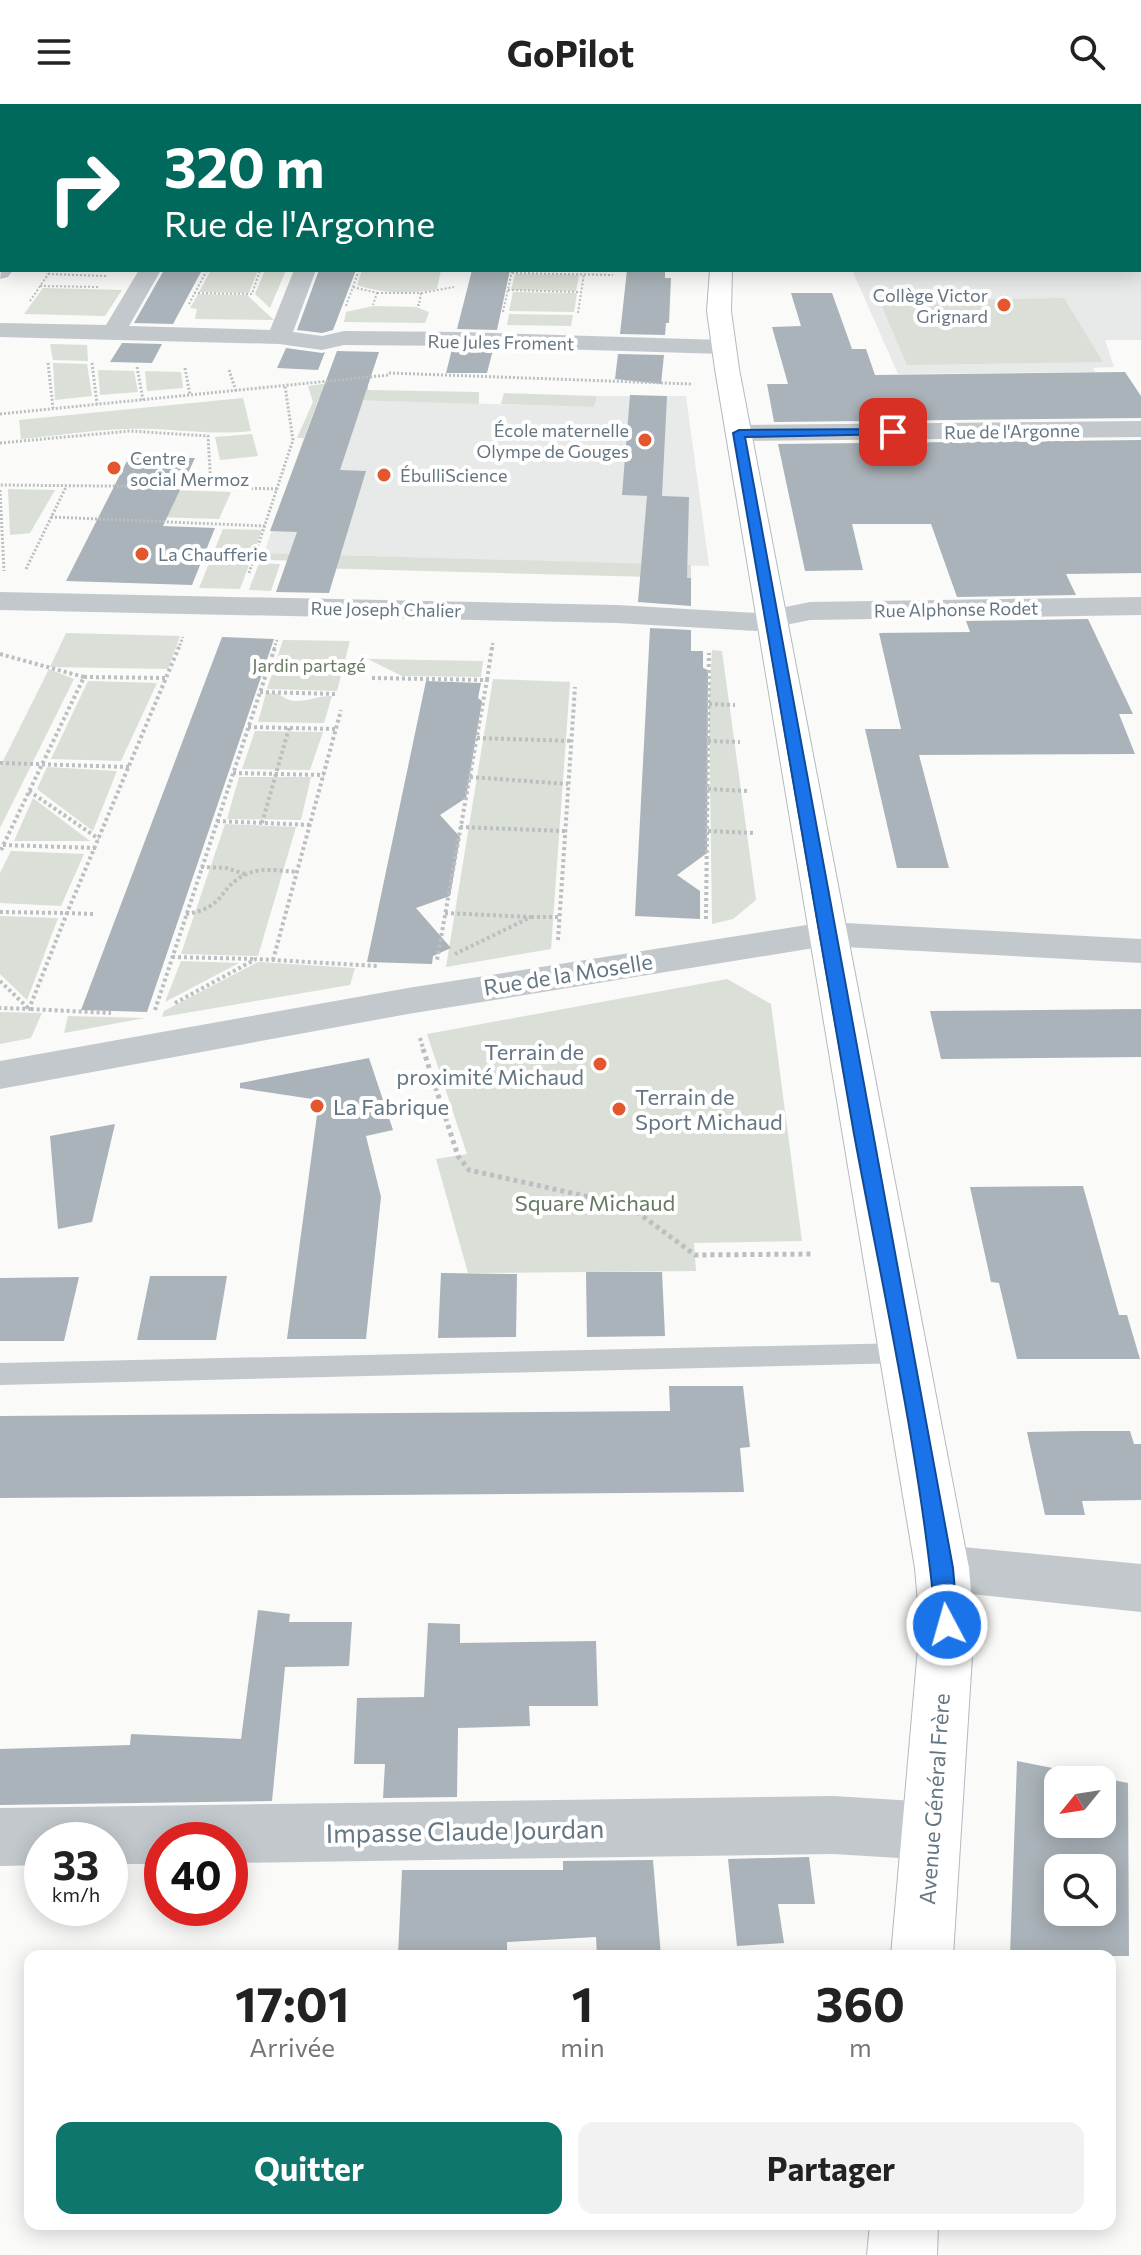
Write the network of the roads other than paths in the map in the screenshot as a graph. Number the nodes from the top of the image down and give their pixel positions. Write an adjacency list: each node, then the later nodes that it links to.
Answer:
1 (304, 272): 6 (street)
2 (721, 272): 7 (street, Avenue Général Frère)
3 (145, 278): 5 (street)
4 (0, 330): 5 (street, Rue Jules Froment)
5 (113, 333): 6 (street, Rue Jules Froment)
6 (279, 337): 7 (street, Rue Jules Froment)
7 (723, 347): 9 (street, Avenue Général Frère)
8 (1141, 429): 9 (street, Rue de l'Argonne)
9 (739, 433): 12 (street, Avenue Général Frère)
10 (2, 588): 12 (street, Rue Joseph Chalier)
11 (1141, 606): 12 (street, Rue Alphonse Rodet)
12 (771, 618): 13 (street, Avenue Général Frère)
13 (826, 934): 14 (street, Rue de la Moselle); 15 (street, Rue de la Moselle); 16 (street, Avenue Général Frère)
14 (1141, 951)
15 (0, 1075)
16 (904, 1353): 17 (lane); 18 (street, Avenue Général Frère)
17 (0, 1374)
18 (942, 1568): 19 (street); 20 (street, Avenue Général Frère)
19 (1141, 1588)
20 (931, 1831): 21 (street, Impasse Claude Jourdan); 22 (street, Avenue Général Frère)
21 (0, 1837)
22 (922, 1950)
23 (904, 2230): 24 (street)
24 (902, 2255)

